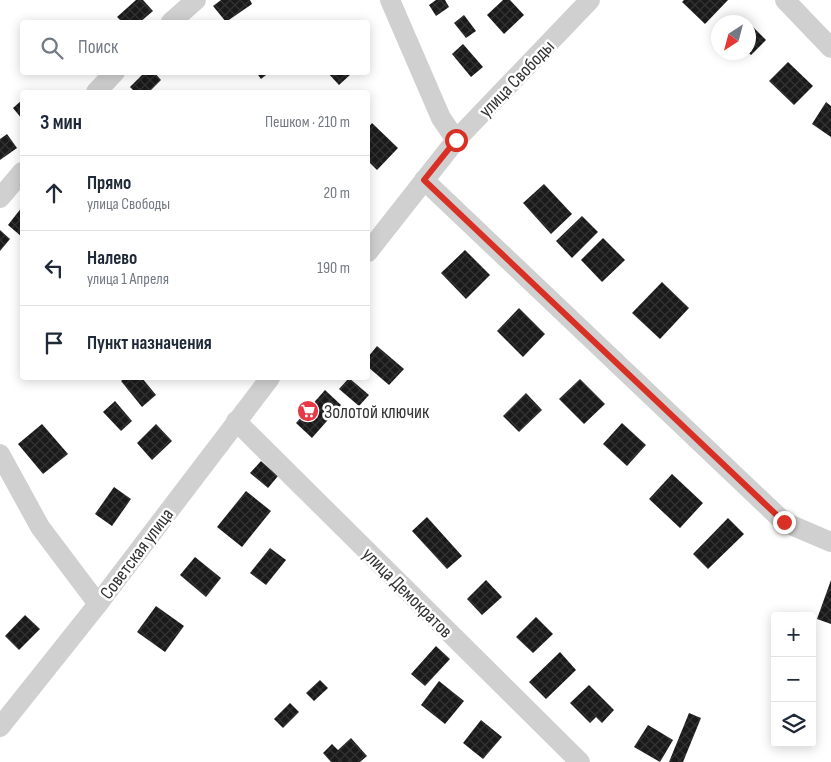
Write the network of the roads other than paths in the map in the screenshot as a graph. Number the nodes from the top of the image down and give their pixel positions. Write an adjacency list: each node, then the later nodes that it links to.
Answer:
1 (196, 0): 5 (street)
2 (390, 0): 9 (street)
3 (590, 0): 9 (street, улица Свободы)
4 (785, 0): 6 (street)
5 (173, 20)
6 (831, 48)
7 (112, 75): 8 (street)
8 (98, 90)
9 (456, 140): 11 (street, улица Свободы)
10 (20, 174): 12 (street)
11 (424, 180): 13 (street); 17 (street)
12 (0, 198)
13 (370, 249)
14 (268, 380): 15 (street, Советская улица)
15 (236, 421): 18 (street, Советская улица); 20 (street, улица Демократов)
16 (0, 454): 18 (street)
17 (831, 542)
18 (98, 604): 19 (street, Советская улица)
19 (0, 727)
20 (580, 762)

